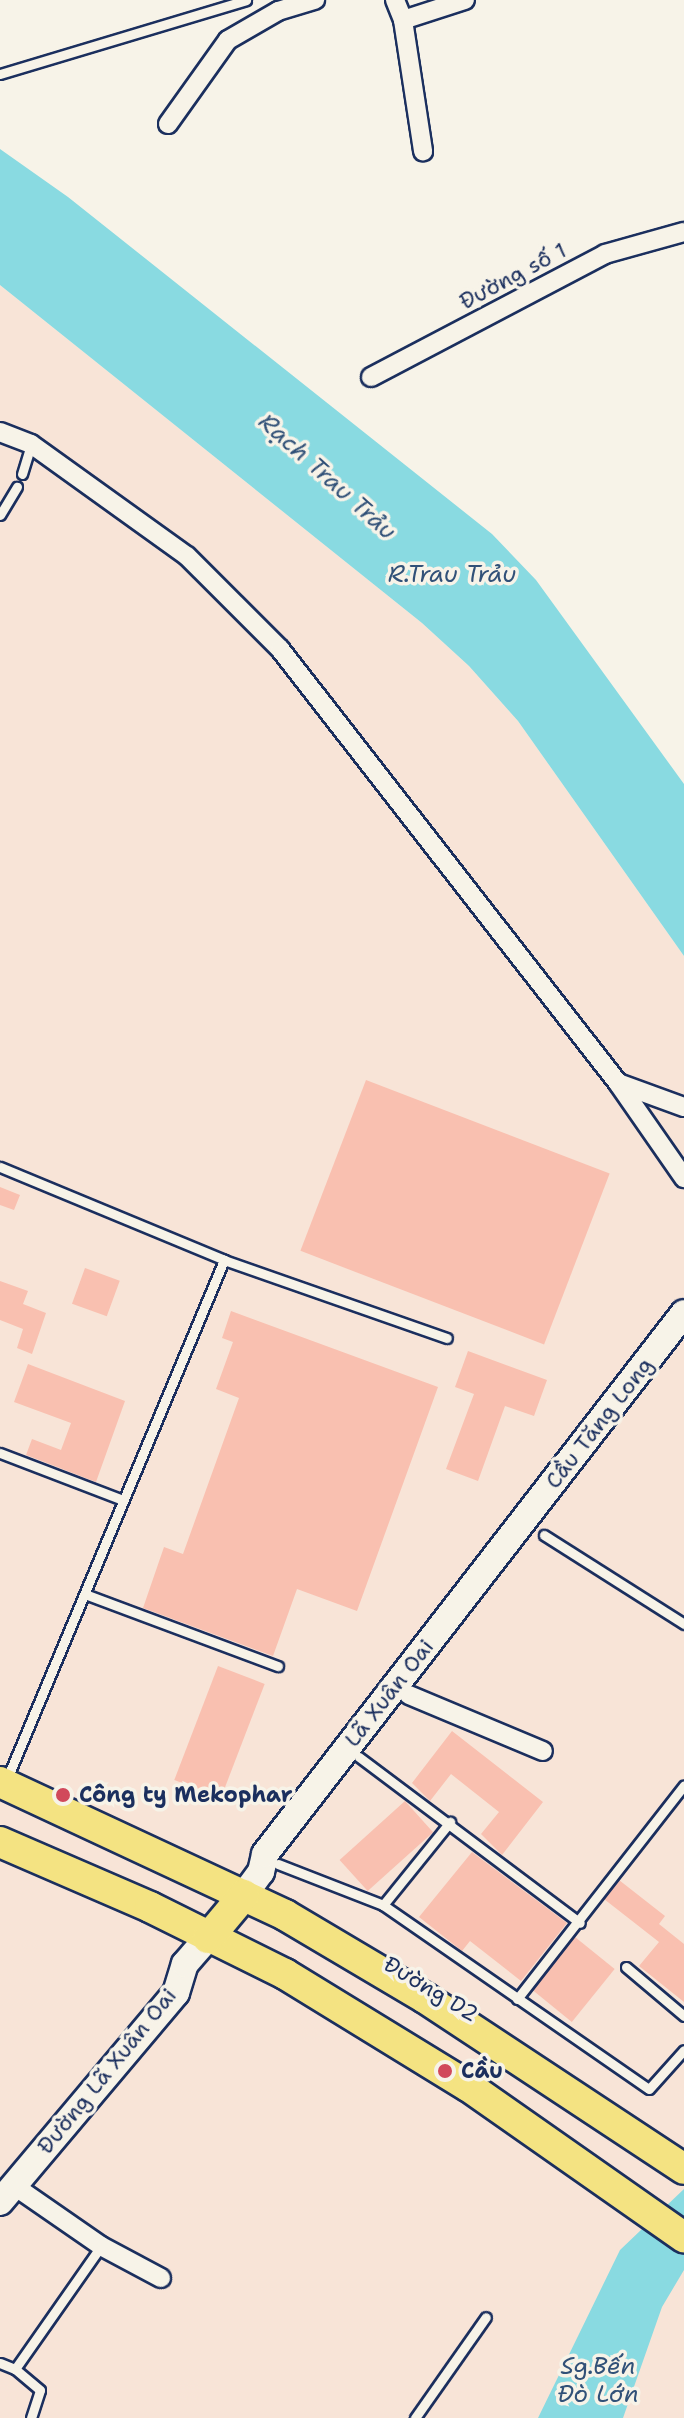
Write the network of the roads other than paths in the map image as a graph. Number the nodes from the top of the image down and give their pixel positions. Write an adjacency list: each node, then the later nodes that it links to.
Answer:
1 (246, 0): 5 (lane)
2 (315, 0): 8 (street)
3 (395, 0): 6 (street)
4 (465, 0): 6 (street)
5 (223, 4): 7 (lane)
6 (403, 20): 9 (street)
7 (0, 74)
8 (168, 124)
9 (423, 151)
10 (684, 232): 11 (street, Đường số 1)
11 (371, 377)
12 (0, 432): 13 (street)
13 (31, 444): 14 (lane); 17 (street)
14 (22, 474)
15 (17, 487): 16 (lane)
16 (0, 515)
17 (618, 1083): 18 (street); 20 (street)
18 (684, 1107)
19 (0, 1167): 21 (lane)
20 (684, 1178)
21 (224, 1260): 23 (lane); 26 (lane)
22 (684, 1313): 25 (main road, Cầu Tăng Long)
23 (447, 1338)
24 (0, 1453): 26 (lane)
25 (542, 1496): 39 (main road, Lã Xuân Oai)
26 (123, 1500): 28 (lane)
27 (544, 1535): 29 (lane)
28 (85, 1594): 30 (lane); 34 (lane)
29 (684, 1624)
30 (278, 1666)
31 (409, 1695): 32 (street)
32 (543, 1751)
33 (359, 1757): 36 (lane)
34 (3, 1783): 39 (main road, Đường D2)
35 (684, 1785): 41 (lane)
36 (450, 1822): 40 (lane); 41 (lane)
37 (0, 1842): 42 (main road)
38 (278, 1864): 40 (lane)
39 (244, 1895): 42 (main road); 47 (main road, Đường D2)
40 (383, 1905): 44 (lane)
41 (580, 1923): 44 (lane)
42 (208, 1938): 48 (main road, Đường Lã Xuân Oai); 49 (main road)
43 (626, 1967): 45 (lane)
44 (517, 1999): 46 (lane)
45 (684, 2016)
46 (684, 2050)
47 (684, 2169)
48 (7, 2193): 50 (street)
49 (684, 2237)
50 (101, 2246): 51 (street); 54 (lane)
51 (161, 2278)
52 (486, 2317): 56 (lane)
53 (0, 2363): 54 (lane)
54 (15, 2369): 55 (lane)
55 (31, 2418)
56 (415, 2418)

